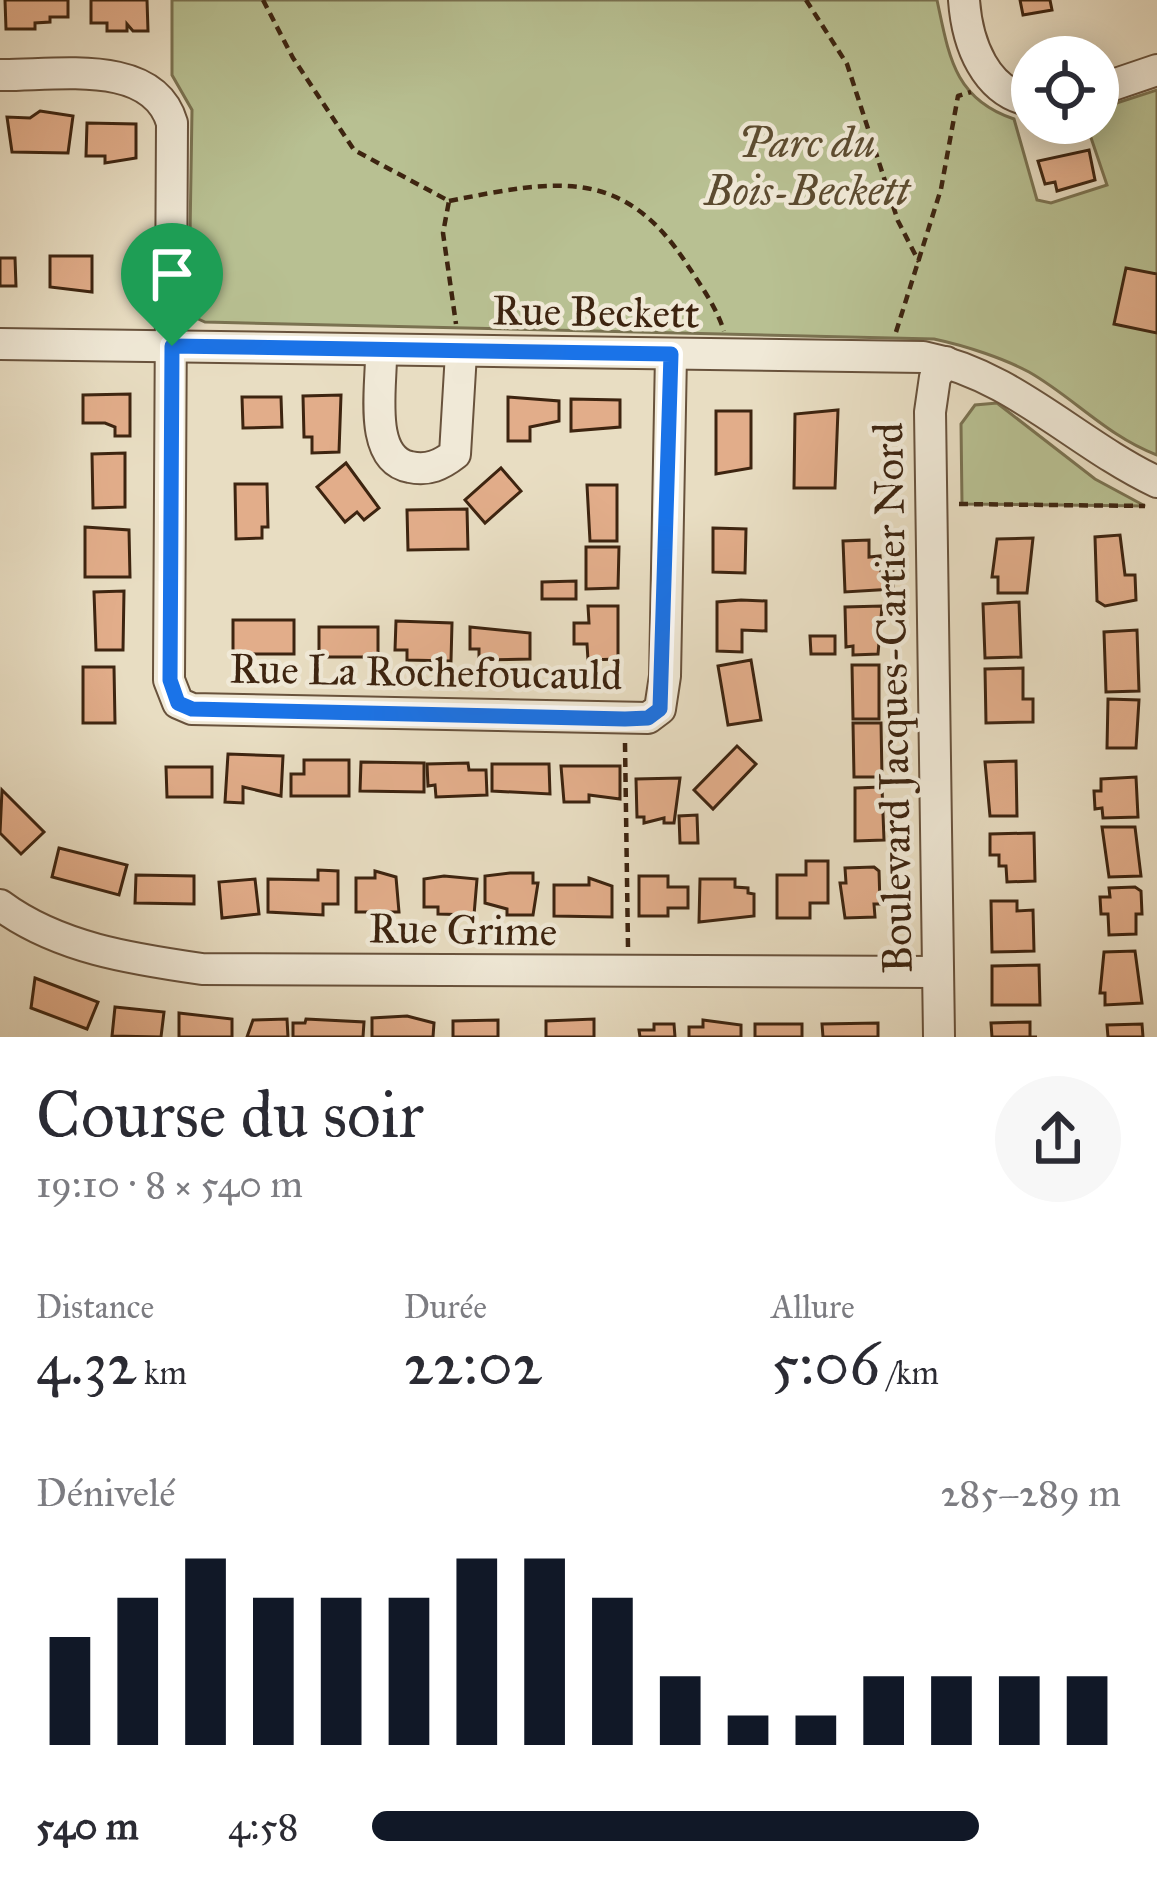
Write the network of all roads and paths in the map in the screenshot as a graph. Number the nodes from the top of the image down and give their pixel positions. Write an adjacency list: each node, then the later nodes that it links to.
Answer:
1 (263, 0): 9 (path)
2 (806, 0): 10 (path)
3 (964, 0): 7 (street)
4 (1157, 70): 6 (street)
5 (0, 75): 13 (street, Rue La Rochefoucauld)
6 (1119, 83)
7 (996, 84): 8 (street); 10 (path)
8 (1011, 91)
9 (449, 201): 11 (path); 15 (path)
10 (919, 262): 17 (path)
11 (717, 310)
12 (0, 344): 13 (street, Rue Beckett)
13 (172, 346): 14 (street, Rue Beckett); 22 (street, Rue La Rochefoucauld)
14 (381, 352): 15 (street, Rue Beckett); 15 (street)
15 (460, 353): 16 (street, Rue Beckett)
16 (671, 354): 17 (street, Rue Beckett); 22 (street, Rue La Rochefoucauld)
17 (900, 356): 18 (street, Rue Beckett)
18 (946, 362): 19 (street, Rue Beckett); 20 (street, Boulevard Jacques-Cartier Nord)
19 (1157, 482)
20 (931, 504): 21 (path); 24 (street, Boulevard Jacques-Cartier Nord)
21 (1157, 506)
22 (625, 719): 25 (path)
23 (0, 905): 25 (street, Rue Grime)
24 (938, 973): 25 (street, Rue Grime); 26 (street, Boulevard Jacques-Cartier Nord)
25 (628, 974)
26 (939, 1037)

